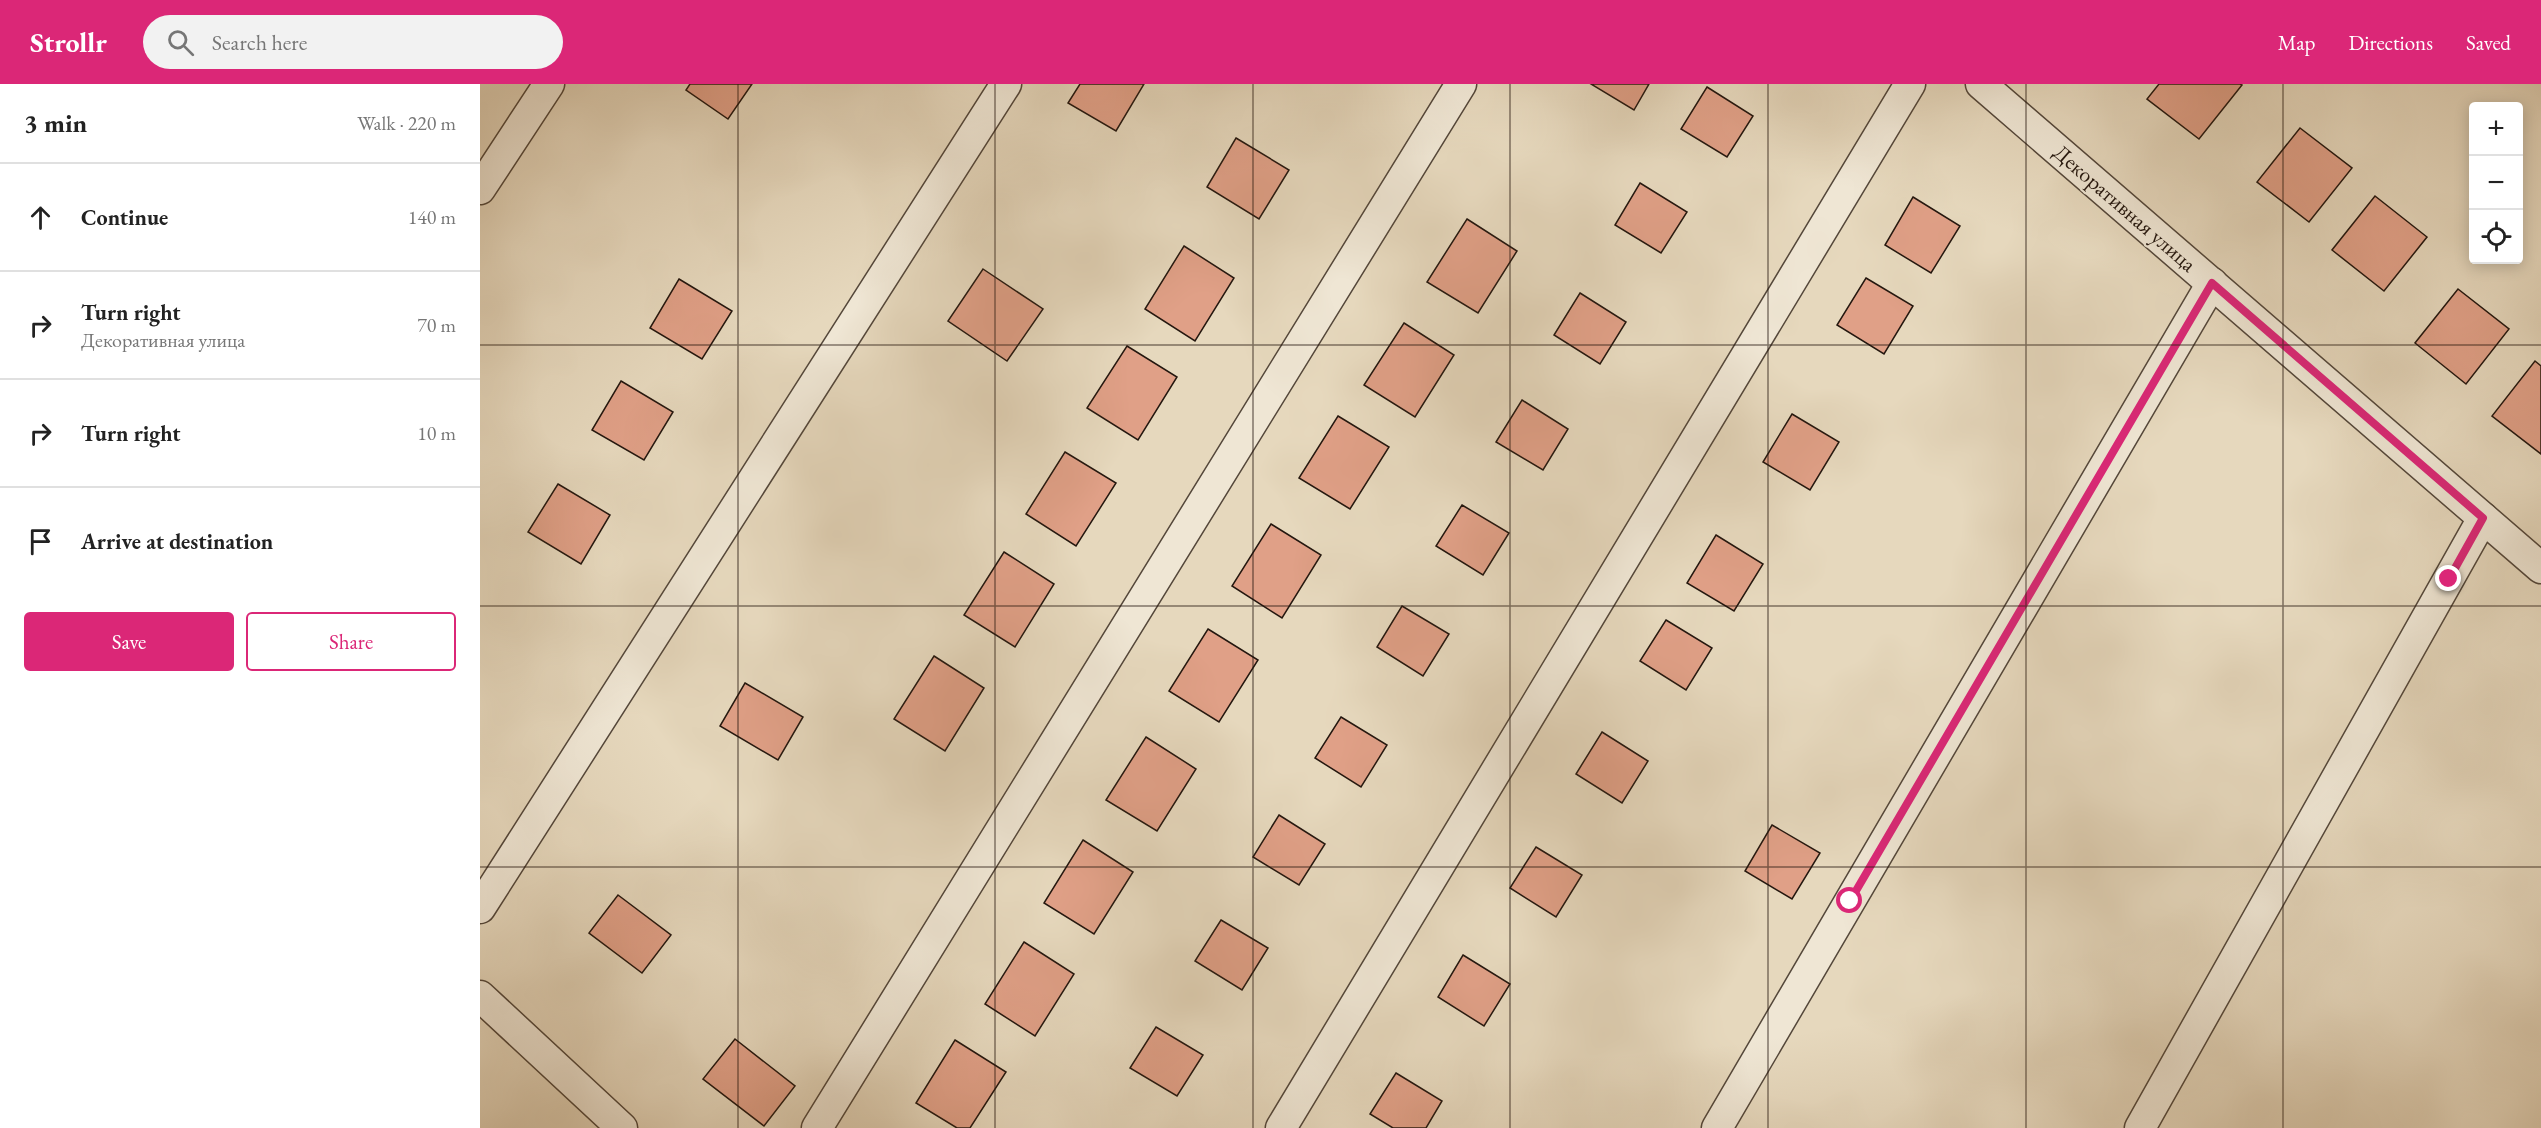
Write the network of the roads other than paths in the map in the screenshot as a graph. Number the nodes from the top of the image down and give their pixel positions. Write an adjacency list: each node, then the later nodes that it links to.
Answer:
1 (549, 84): 6 (street)
2 (1006, 84): 10 (street)
3 (1461, 84): 13 (street)
4 (1910, 84): 14 (street)
5 (1981, 84): 7 (street, Декоративная улица)
6 (480, 189)
7 (2212, 283): 8 (street, Декоративная улица); 15 (street)
8 (2483, 518): 9 (street, Декоративная улица); 16 (street)
9 (2541, 568)
10 (480, 908)
11 (480, 996): 12 (street)
12 (622, 1128)
13 (817, 1128)
14 (1281, 1128)
15 (1717, 1128)
16 (2140, 1128)

